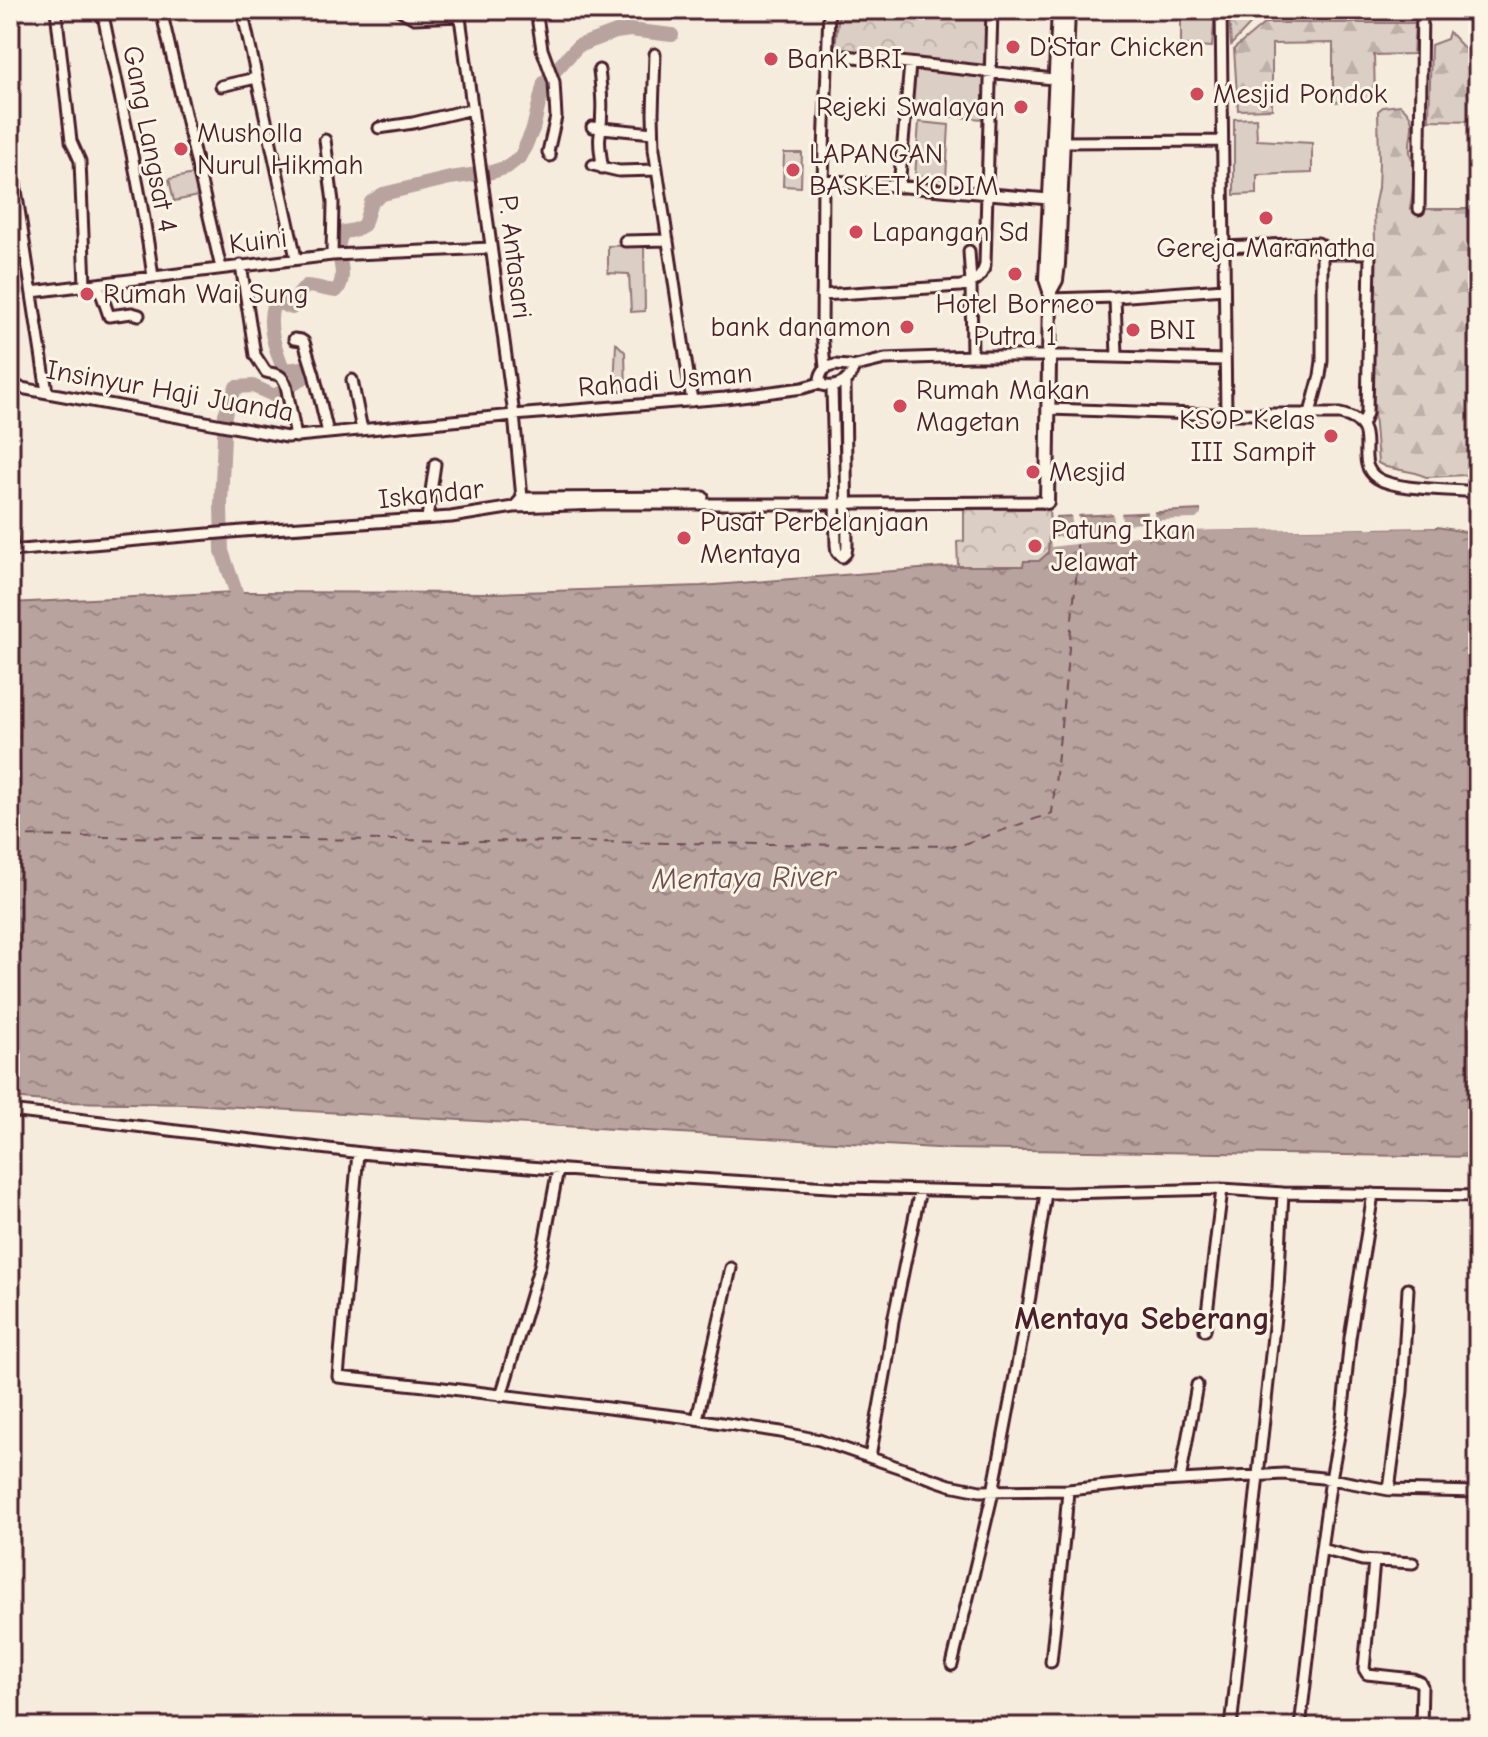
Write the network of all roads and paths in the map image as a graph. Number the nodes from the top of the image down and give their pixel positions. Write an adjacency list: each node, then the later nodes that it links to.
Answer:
1 (56, 10): 50 (street)
2 (102, 10): 47 (street, Gang Langsat 4)
3 (161, 10): 46 (street)
4 (242, 10): 19 (street)
5 (400, 10): 13 (street)
6 (536, 10): 30 (street)
7 (829, 10): 15 (street)
8 (992, 10): 18 (street)
9 (1059, 10): 20 (highway)
10 (1068, 10): 20 (highway)
11 (1221, 10): 27 (street)
12 (1422, 10): 36 (street)
13 (459, 13): 22 (street, P. Antasari)
14 (655, 54): 25 (street)
15 (827, 54): 16 (street); 32 (street)
16 (910, 64): 18 (street); 33 (street)
17 (599, 70): 23 (street)
18 (990, 73): 20 (street); 34 (street)
19 (256, 78): 21 (street); 44 (street)
20 (1061, 79): 28 (highway); 35 (highway)
21 (221, 86)
22 (472, 109): 24 (street); 40 (street, P. Antasari)
23 (597, 127): 25 (street); 31 (street)
24 (379, 128)
25 (653, 133): 31 (street)
26 (325, 140): 43 (street)
27 (1222, 141): 28 (street); 39 (street)
28 (1062, 142): 54 (highway)
29 (10, 151): 52 (street)
30 (550, 156)
31 (657, 170): 37 (street)
32 (823, 180): 33 (street); 53 (street)
33 (899, 187): 34 (street)
34 (986, 194): 35 (street); 48 (street)
35 (1049, 199): 54 (highway)
36 (1419, 209)
37 (668, 240): 38 (street); 70 (street)
38 (625, 241)
39 (1224, 247): 42 (street); 51 (street)
40 (491, 248): 43 (street, Kuini); 74 (street, P. Antasari)
41 (969, 251): 48 (street)
42 (1322, 253): 72 (street); 75 (street)
43 (337, 254): 44 (street, Kuini)
44 (296, 258): 45 (street, Kuini)
45 (241, 265): 46 (street, Kuini); 78 (street)
46 (221, 268): 47 (street, Kuini)
47 (153, 277): 49 (street, Kuini)
48 (971, 283): 53 (street); 58 (street)
49 (98, 284): 50 (street, Kuini); 56 (street)
50 (85, 285): 52 (street, Kuini)
51 (1224, 289): 55 (street); 61 (street)
52 (32, 292): 69 (street)
53 (822, 295): 63 (street)
54 (1050, 295): 55 (street); 59 (highway)
55 (1115, 297): 60 (street)
56 (139, 315)
57 (294, 339): 77 (street)
58 (972, 356): 59 (street); 62 (street)
59 (1049, 357): 60 (street); 71 (highway)
60 (1117, 357): 61 (street)
61 (1225, 360): 73 (street)
62 (852, 367): 63 (street); 65 (street)
63 (825, 368): 66 (street)
64 (352, 380): 76 (street)
65 (845, 382): 68 (street); 82 (street)
66 (820, 383): 68 (street); 70 (street, Rahadi Usman)
67 (10, 386): 69 (street, Insinyur Haji Juanda)
68 (832, 387): 82 (street)
69 (47, 392): 78 (street, Insinyur Haji Juanda)
70 (692, 401): 74 (street, Rahadi Usman)
71 (1049, 409): 73 (street); 83 (highway)
72 (1310, 413): 73 (street); 75 (street)
73 (1226, 414)
74 (514, 415): 76 (street, Insinyur Haji Juanda); 81 (street, P. Antasari)
75 (1362, 426): 80 (street)
76 (362, 430): 77 (street, Insinyur Haji Juanda)
77 (328, 433): 78 (street, Insinyur Haji Juanda)
78 (296, 437)
79 (435, 464): 85 (street)
80 (1473, 491)
81 (522, 498): 82 (street, Iskandar); 84 (street)
82 (844, 502): 83 (street, Iskandar); 84 (street, Iskandar)
83 (1047, 502)
84 (514, 507): 85 (street, Iskandar)
85 (427, 518): 87 (street, Iskandar)
86 (10, 519): 87 (street)
87 (11, 551)
88 (10, 1111): 89 (street)
89 (358, 1153): 90 (street); 101 (street)
90 (558, 1169): 92 (street); 101 (street)
91 (1222, 1189): 93 (street); 94 (street); 99 (street)
92 (920, 1190): 93 (street); 103 (street)
93 (1046, 1193): 109 (street)
94 (1283, 1193): 95 (street); 104 (street)
95 (1373, 1194): 96 (street); 105 (street)
96 (1478, 1196)
97 (731, 1268): 102 (street)
98 (1408, 1289): 108 (street)
99 (1205, 1330)
100 (1197, 1385): 106 (street)
101 (501, 1396): 102 (street)
102 (697, 1419): 103 (street)
103 (870, 1457): 109 (street)
104 (1258, 1474): 105 (street); 106 (street); 116 (street)
105 (1331, 1479): 108 (street); 111 (street)
106 (1180, 1480): 107 (street)
107 (1068, 1490): 109 (street); 114 (street)
108 (1389, 1490): 110 (street)
109 (993, 1492): 115 (street)
110 (1478, 1492)
111 (1321, 1549): 112 (street); 117 (street)
112 (1374, 1561): 113 (street); 118 (street)
113 (1413, 1563)
114 (1051, 1662)
115 (952, 1665)
116 (1231, 1727)
117 (1300, 1727)
118 (1421, 1727)

